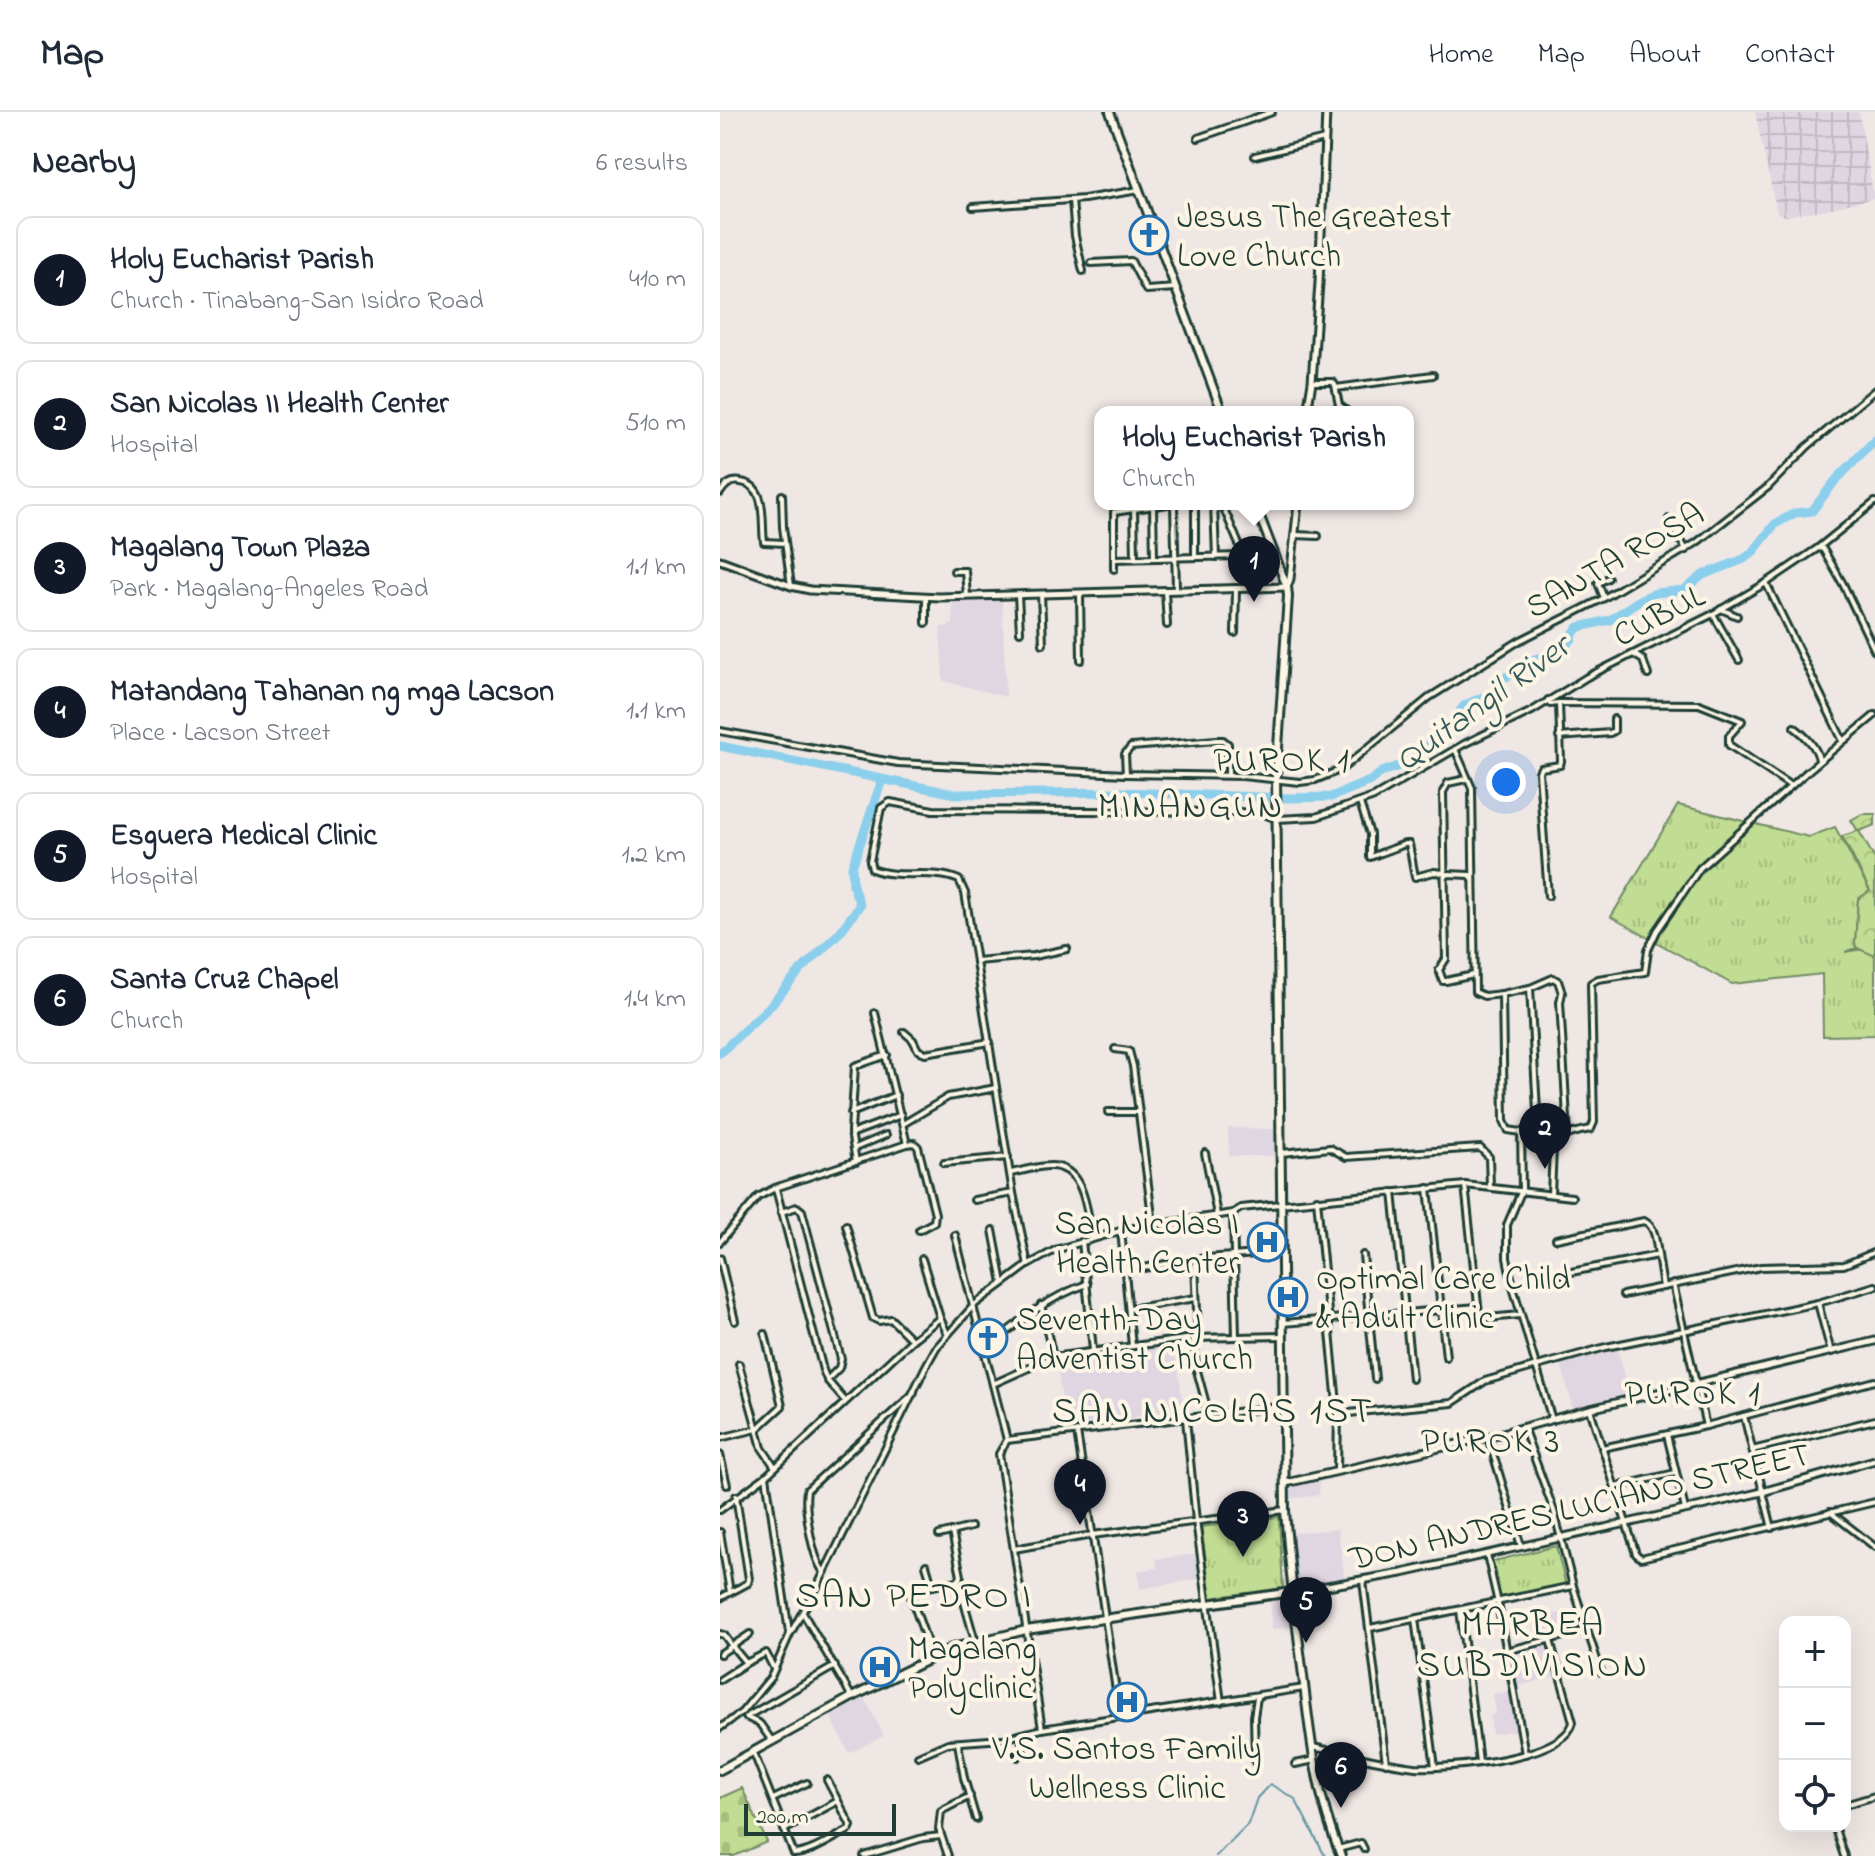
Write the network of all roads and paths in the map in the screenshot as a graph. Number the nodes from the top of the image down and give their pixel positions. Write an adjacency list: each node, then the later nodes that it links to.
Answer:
1 (1110, 112): 7 (main road)
2 (1272, 112): 4 (street)
3 (1326, 112): 5 (street)
4 (1198, 138)
5 (1325, 139): 6 (street); 14 (street)
6 (1255, 156)
7 (1139, 190): 8 (street); 12 (main road)
8 (1072, 200): 9 (street); 11 (street)
9 (973, 207)
10 (1091, 263): 12 (street)
11 (1083, 271)
12 (1176, 288): 17 (main road)
13 (1433, 375): 15 (street)
14 (1312, 382): 15 (street); 18 (street)
15 (1336, 388): 19 (street)
16 (1875, 390): 37 (street, SANTA ROSA)
17 (1220, 406)
18 (1308, 406)
19 (1340, 406)
20 (720, 493): 35 (street)
21 (782, 495): 35 (street)
22 (1875, 502): 36 (street, CUBUL)
23 (1121, 510): 43 (street)
24 (1134, 510): 44 (street)
25 (1153, 510): 41 (street)
26 (1171, 510): 42 (street)
27 (1195, 510): 39 (street)
28 (1214, 510): 40 (street)
29 (1224, 510): 38 (street)
30 (1257, 510): 52 (main road)
31 (1297, 510): 33 (street)
32 (1669, 519): 37 (street)
33 (1295, 535): 34 (street); 52 (street)
34 (1318, 536)
35 (785, 543): 51 (street)
36 (1818, 548): 50 (street, CUBUL); 70 (street)
37 (1686, 550): 61 (street, SANTA ROSA)
38 (1242, 556): 40 (street); 46 (street)
39 (1195, 557): 40 (street); 42 (street)
40 (1216, 557)
41 (1154, 558): 42 (street); 44 (street)
42 (1174, 558): 53 (street)
43 (1114, 559): 44 (street); 47 (street)
44 (1135, 559)
45 (720, 560): 51 (street)
46 (1248, 566)
47 (1114, 569)
48 (954, 571): 60 (street)
49 (1608, 578): 61 (street)
50 (1766, 583): 62 (street, CUBUL); 82 (street)
51 (791, 586): 59 (street)
52 (1287, 587): 54 (street); 87 (main road)
53 (1176, 590): 54 (street); 55 (street)
54 (1236, 590): 68 (street)
55 (1165, 591): 56 (street); 66 (street)
56 (1080, 593): 57 (street); 72 (street)
57 (1041, 594): 58 (street); 69 (street)
58 (1018, 595): 60 (street); 67 (street)
59 (926, 596): 60 (street); 65 (street)
60 (967, 596)
61 (1604, 598): 87 (street, SANTA ROSA)
62 (1721, 609): 63 (street, CUBUL); 64 (street)
63 (1713, 614): 71 (street, CUBUL); 73 (street)
64 (1737, 616)
65 (926, 623)
66 (1167, 625)
67 (1020, 632)
68 (1235, 633)
69 (1043, 644)
70 (1875, 651)
71 (1633, 654): 74 (street); 75 (street, CUBUL)
72 (1081, 660)
73 (1739, 660)
74 (1648, 675)
75 (1548, 700): 76 (street); 83 (street, CUBUL)
76 (1559, 703): 81 (street); 89 (street)
77 (1875, 715): 82 (street)
78 (1614, 719): 81 (street)
79 (1794, 727): 84 (street)
80 (720, 731): 85 (street, SANTA ROSA)
81 (1559, 737): 94 (street)
82 (1843, 741): 84 (street)
83 (1455, 749): 88 (street); 90 (street, CUBUL)
84 (1819, 761): 89 (street)
85 (1126, 774): 86 (street, SANTA ROSA); 86 (street)
86 (1228, 775): 87 (street, SANTA ROSA)
87 (1276, 778): 91 (main road)
88 (1466, 779): 92 (street); 93 (street)
89 (1791, 786): 117 (street)
90 (1360, 803): 91 (street, CUBUL); 92 (street)
91 (1277, 816): 96 (street); 121 (main road)
92 (1444, 876): 93 (street); 97 (street)
93 (1473, 879): 97 (street)
94 (1548, 896)
95 (1067, 949): 96 (street)
96 (976, 961): 102 (street)
97 (1474, 975): 99 (street)
98 (1530, 988): 99 (street); 111 (street); 113 (street)
99 (1502, 994): 114 (street)
100 (875, 1013): 104 (street)
101 (904, 1032): 102 (street)
102 (990, 1042): 105 (street)
103 (1115, 1049): 108 (street)
104 (887, 1055): 106 (street); 109 (street)
105 (996, 1088): 112 (street); 122 (street)
106 (896, 1095): 109 (street); 110 (street)
107 (1108, 1112): 108 (street)
108 (1138, 1112): 141 (street)
109 (851, 1113): 115 (street)
110 (901, 1114): 112 (street); 115 (street)
111 (1565, 1120): 113 (street); 117 (street)
112 (903, 1124): 118 (street)
113 (1538, 1128): 114 (street)
114 (1521, 1132): 130 (street)
115 (851, 1134): 119 (street)
116 (886, 1135): 119 (street)
117 (1568, 1135): 133 (street)
118 (907, 1144): 123 (street); 143 (street)
119 (855, 1148): 123 (street)
120 (1205, 1153): 140 (street)
121 (1282, 1153): 127 (street); 137 (main road)
122 (1008, 1157): 124 (street); 125 (street)
123 (856, 1162): 128 (street)
124 (944, 1163)
125 (1011, 1173): 132 (street); 147 (street)
126 (1465, 1185): 127 (street); 129 (street); 172 (street)
127 (1490, 1186): 130 (street)
128 (775, 1188): 138 (street); 150 (street)
129 (1428, 1188): 131 (street); 174 (street)
130 (1522, 1190): 133 (street); 176 (street)
131 (1393, 1192): 135 (street); 175 (street)
132 (1013, 1193): 136 (street); 159 (street)
133 (1551, 1194): 134 (street)
134 (1572, 1197)
135 (1317, 1199): 137 (street); 179 (street)
136 (974, 1200)
137 (1283, 1204): 139 (street); 151 (main road)
138 (781, 1212): 200 (street); 200 (street)
139 (1233, 1213): 140 (street); 155 (street)
140 (1217, 1215): 141 (street)
141 (1153, 1224): 145 (street)
142 (846, 1225): 188 (street)
143 (919, 1230)
144 (993, 1230): 162 (street)
145 (1121, 1230): 147 (street); 160 (street)
146 (955, 1235): 170 (street)
147 (1092, 1237): 149 (street)
148 (1556, 1239): 154 (street)
149 (1082, 1241): 159 (street); 163 (street)
150 (720, 1242)
151 (1283, 1252): 155 (street); 181 (main road)
152 (1875, 1252): 164 (street)
153 (1363, 1255): 178 (street)
154 (1658, 1255): 161 (street); 166 (street)
155 (1235, 1256): 158 (street); 186 (street)
156 (720, 1258): 180 (street)
157 (922, 1259): 177 (street)
158 (1195, 1259): 160 (street); 168 (street)
159 (1028, 1265): 162 (street)
160 (1126, 1271): 173 (street)
161 (1561, 1274)
162 (1003, 1283): 170 (street)
163 (1087, 1284): 171 (street); 191 (street)
164 (1673, 1284): 166 (street); 183 (street)
165 (1875, 1286): 169 (street)
166 (1663, 1287): 167 (street)
167 (1623, 1295)
168 (1196, 1298): 173 (street); 187 (street)
169 (1818, 1303): 183 (street); 193 (street)
170 (974, 1305): 182 (street); 192 (street)
171 (1041, 1305): 192 (street); 194 (street)
172 (1478, 1307): 174 (street); 176 (street)
173 (1129, 1309): 190 (street)
174 (1442, 1310): 175 (street); 195 (street)
175 (1406, 1314): 178 (street); 199 (street)
176 (1520, 1315): 197 (street)
177 (940, 1318): 182 (street); 188 (street)
178 (1369, 1318): 179 (street); 198 (street)
179 (1329, 1320): 181 (street); 208 (street)
180 (735, 1321)
181 (1283, 1323): 185 (main road)
182 (947, 1333): 204 (street)
183 (1683, 1333): 197 (street); 203 (street)
184 (765, 1334): 216 (street)
185 (1284, 1336): 186 (street); 206 (main road)
186 (1236, 1337): 187 (street)
187 (1196, 1338): 190 (street); 209 (street)
188 (912, 1340): 205 (street)
189 (1875, 1341): 193 (street)
190 (1132, 1346): 191 (street)
191 (1093, 1350): 194 (street)
192 (984, 1352): 202 (street)
193 (1831, 1352): 203 (street)
194 (1053, 1357): 202 (street)
195 (1446, 1357)
196 (739, 1364): 216 (street)
197 (1537, 1366): 208 (street); 212 (street)
198 (1375, 1379)
199 (1412, 1379)
200 (827, 1380): 205 (street)
201 (1875, 1381): 210 (street)
202 (993, 1384): 221 (street)
203 (1696, 1384): 207 (street); 214 (street)
204 (915, 1392): 254 (street); 254 (street)
205 (845, 1401): 226 (street)
206 (1285, 1406): 209 (street); 230 (main road)
207 (1590, 1409): 212 (street); 222 (street)
208 (1338, 1414): 227 (street)
209 (1209, 1415): 211 (street)
210 (1744, 1416): 214 (street); 223 (street)
211 (1186, 1419): 217 (street); 240 (street)
212 (1552, 1420): 215 (street)
213 (1875, 1420): 223 (street)
214 (1706, 1426): 218 (street)
215 (1523, 1427): 219 (street); 248 (street)
216 (757, 1429): 220 (street); 226 (street)
217 (1077, 1432): 221 (street); 247 (street)
218 (1667, 1435): 222 (street); 228 (street)
219 (1488, 1437): 227 (street); 249 (street)
220 (720, 1438)
221 (1007, 1440): 251 (street)
222 (1602, 1448): 232 (street)
223 (1752, 1450): 233 (street)
224 (720, 1455): 231 (street)
225 (1875, 1460): 233 (street, DON ANDRES LUCIANO STREET)
226 (775, 1467): 229 (street)
227 (1337, 1470): 230 (street)
228 (1675, 1473): 232 (street); 236 (street)
229 (766, 1476): 234 (street); 273 (street)
230 (1286, 1483): 238 (main road)
231 (727, 1485)
232 (1615, 1487): 241 (street)
233 (1762, 1492): 236 (street, DON ANDRES LUCIANO STREET); 243 (street)
234 (736, 1496): 237 (street); 259 (street)
235 (1875, 1502): 239 (street)
236 (1685, 1509): 241 (street, DON ANDRES LUCIANO STREET)
237 (720, 1510)
238 (1285, 1510): 240 (street); 260 (main road)
239 (1830, 1512): 243 (street); 250 (street)
240 (1196, 1521): 247 (street); 263 (street)
241 (1626, 1522): 243 (street); 248 (street, DON ANDRES LUCIANO STREET)
242 (971, 1527): 245 (street)
243 (1772, 1528)
244 (720, 1532): 259 (street)
245 (952, 1532): 246 (street); 255 (street)
246 (939, 1535)
247 (1092, 1535): 251 (street); 266 (street)
248 (1560, 1537): 249 (street, DON ANDRES LUCIANO STREET); 258 (street)
249 (1521, 1546): 252 (street, DON ANDRES LUCIANO STREET)
250 (1875, 1547)
251 (1013, 1549): 269 (street)
252 (1487, 1555): 256 (street, DON ANDRES LUCIANO STREET); 262 (street)
253 (926, 1565): 257 (street)
254 (824, 1572): 265 (street)
255 (958, 1581): 257 (street); 275 (street)
256 (1363, 1581): 260 (street, DON ANDRES LUCIANO STREET); 268 (street)
257 (932, 1585): 279 (street)
258 (1573, 1586): 262 (street); 270 (street)
259 (730, 1592): 261 (street)
260 (1292, 1592): 263 (main road); 285 (main road)
261 (720, 1598)
262 (1498, 1603): 264 (street); 277 (street)
263 (1208, 1604): 266 (main road); 288 (street)
264 (1460, 1610): 267 (street); 303 (street)
265 (803, 1613): 273 (street); 281 (street)
266 (1103, 1619): 269 (main road); 290 (street)
267 (1415, 1619): 268 (street); 306 (street)
268 (1370, 1628): 304 (street)
269 (1026, 1630): 275 (main road); 292 (street)
270 (1587, 1630): 274 (street); 283 (street)
271 (720, 1634): 276 (street)
272 (750, 1634): 276 (street)
273 (790, 1634): 282 (street)
274 (1550, 1640): 277 (street); 298 (street)
275 (975, 1641): 279 (main road)
276 (732, 1646): 278 (street); 280 (street)
277 (1506, 1651): 298 (street)
278 (720, 1654)
279 (932, 1656): 287 (main road)
280 (746, 1663): 282 (street); 284 (street)
281 (835, 1666): 287 (street); 289 (street)
282 (774, 1669): 289 (street)
283 (1601, 1672)
284 (720, 1680)
285 (1304, 1688): 286 (street); 296 (main road)
286 (1257, 1696): 288 (street); 302 (street)
287 (852, 1697): 294 (main road)
288 (1221, 1702): 290 (street)
289 (744, 1714): 291 (street); 294 (street)
290 (1120, 1717): 292 (street)
291 (720, 1728)
292 (1042, 1729): 293 (street)
293 (1021, 1736): 295 (street); 300 (street)
294 (772, 1741): 297 (main road)
295 (958, 1743): 299 (street); 310 (street)
296 (1313, 1747): 301 (main road); 304 (street)
297 (753, 1751): 307 (main road); 312 (street)
298 (1525, 1754): 303 (street)
299 (918, 1756)
300 (1018, 1757)
301 (1315, 1760): 305 (street); 320 (main road)
302 (1255, 1762)
303 (1479, 1762): 306 (street)
304 (1386, 1763): 306 (street)
305 (1295, 1764)
306 (1435, 1767)
307 (720, 1770)
308 (827, 1780): 313 (street)
309 (807, 1783): 312 (street)
310 (970, 1796): 315 (street); 318 (street)
311 (1875, 1796): 314 (street)
312 (773, 1799): 316 (street)
313 (838, 1801): 316 (street); 316 (street)
314 (1851, 1803)
315 (976, 1819)
316 (784, 1830)
317 (1836, 1832): 323 (street)
318 (941, 1836): 321 (street); 322 (street)
319 (1364, 1849): 320 (street)
320 (1340, 1853)
321 (864, 1856)
322 (948, 1856)
323 (1844, 1856)

